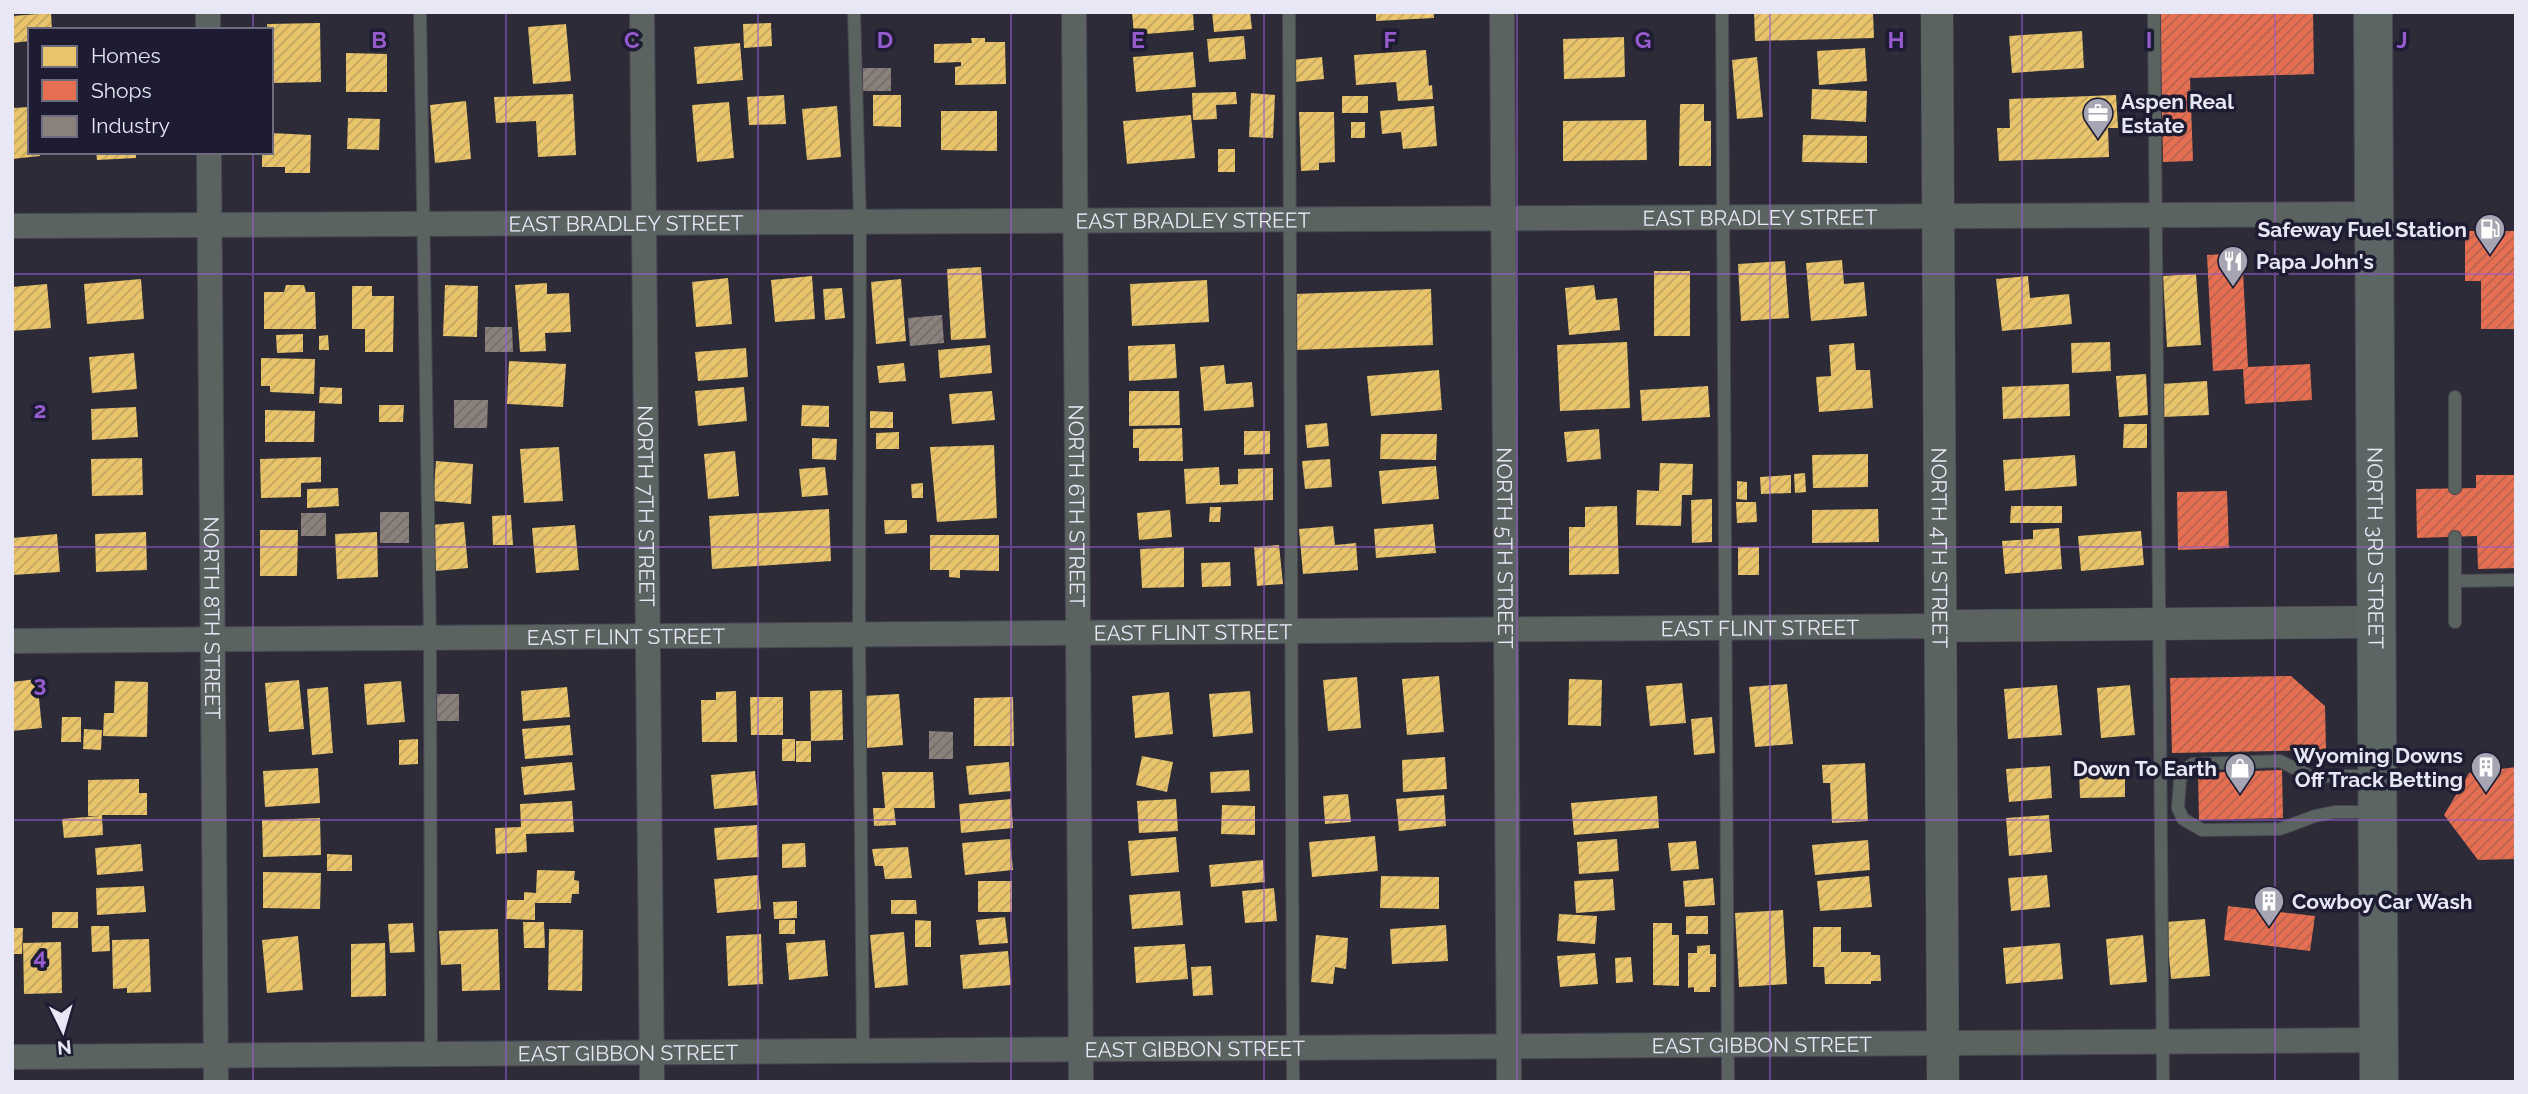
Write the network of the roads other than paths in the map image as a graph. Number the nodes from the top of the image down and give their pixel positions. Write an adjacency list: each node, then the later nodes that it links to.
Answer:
1 (421, 12): 21 (lane)
2 (642, 12): 20 (street, NORTH 7TH STREET)
3 (854, 12): 19 (lane)
4 (1074, 12): 18 (street, NORTH 6TH STREET)
5 (1289, 12): 17 (lane)
6 (1503, 12): 16 (street, NORTH 5TH STREET)
7 (1722, 12): 15 (lane)
8 (1937, 12): 14 (street, NORTH 4TH STREET)
9 (2154, 12): 13 (lane)
10 (2373, 12): 12 (main road, NORTH 3RD STREET)
11 (209, 154): 22 (street, NORTH 8TH STREET)
12 (2374, 214): 13 (street, EAST BRADLEY STREET); 29 (main road, NORTH 3RD STREET)
13 (2156, 215): 14 (street, EAST BRADLEY STREET); 31 (lane)
14 (1938, 216): 15 (street, EAST BRADLEY STREET); 32 (street, NORTH 4TH STREET)
15 (1724, 217): 16 (street, EAST BRADLEY STREET); 33 (lane)
16 (1504, 218): 17 (street, EAST BRADLEY STREET); 34 (street, NORTH 5TH STREET)
17 (1289, 219): 18 (street, EAST BRADLEY STREET); 35 (lane)
18 (1076, 220): 19 (street, EAST BRADLEY STREET); 36 (street, NORTH 6TH STREET)
19 (860, 221): 20 (street, EAST BRADLEY STREET); 37 (lane)
20 (644, 222): 21 (street, EAST BRADLEY STREET); 38 (street, NORTH 7TH STREET)
21 (423, 223): 22 (street, EAST BRADLEY STREET); 39 (lane)
22 (209, 225): 23 (street, EAST BRADLEY STREET); 40 (street, NORTH 8TH STREET)
23 (12, 226)
24 (2455, 397): 25 (lane)
25 (2455, 488)
26 (2455, 537): 28 (lane)
27 (2516, 580): 28 (lane)
28 (2455, 581): 30 (lane)
29 (2376, 622): 31 (street, EAST FLINT STREET); 42 (main road, NORTH 3RD STREET)
30 (2455, 622)
31 (2159, 624): 32 (street, EAST FLINT STREET); 44 (lane)
32 (1941, 626): 33 (street, EAST FLINT STREET); 45 (street, NORTH 4TH STREET)
33 (1725, 628): 34 (street, EAST FLINT STREET); 46 (lane)
34 (1507, 629): 35 (street, EAST FLINT STREET); 47 (street, NORTH 5TH STREET)
35 (1292, 631): 36 (street, EAST FLINT STREET); 48 (lane)
36 (1079, 633): 37 (street, EAST FLINT STREET); 49 (street, NORTH 6TH STREET)
37 (859, 634): 38 (street, EAST FLINT STREET); 50 (lane)
38 (648, 636): 39 (street, EAST FLINT STREET); 51 (street, NORTH 7TH STREET)
39 (430, 638): 40 (street, EAST FLINT STREET); 52 (lane)
40 (212, 639): 41 (street, EAST FLINT STREET); 53 (street, NORTH 8TH STREET)
41 (12, 641)
42 (2377, 794): 42 (lane); 43 (main road, NORTH 3RD STREET)
43 (2379, 1040): 44 (street, EAST GIBBON STREET); 63 (main road, NORTH 3RD STREET)
44 (2163, 1041): 45 (street, EAST GIBBON STREET); 62 (lane)
45 (1943, 1043): 46 (street, EAST GIBBON STREET); 61 (street, NORTH 4TH STREET)
46 (1727, 1044): 47 (street, EAST GIBBON STREET); 60 (lane)
47 (1509, 1046): 48 (street, EAST GIBBON STREET); 59 (street, NORTH 5TH STREET)
48 (1293, 1048): 49 (street, EAST GIBBON STREET); 58 (lane)
49 (1081, 1049): 50 (street, EAST GIBBON STREET); 57 (street, NORTH 6TH STREET)
50 (863, 1051): 51 (street, EAST GIBBON STREET)
51 (652, 1053): 52 (street, EAST GIBBON STREET); 56 (street, NORTH 7TH STREET)
52 (431, 1054): 53 (street, EAST GIBBON STREET)
53 (215, 1056): 54 (street, EAST GIBBON STREET); 55 (street, NORTH 8TH STREET)
54 (12, 1057)
55 (216, 1082)
56 (652, 1082)
57 (1081, 1082)
58 (1293, 1082)
59 (1510, 1082)
60 (1728, 1082)
61 (1943, 1082)
62 (2163, 1082)
63 (2379, 1082)

